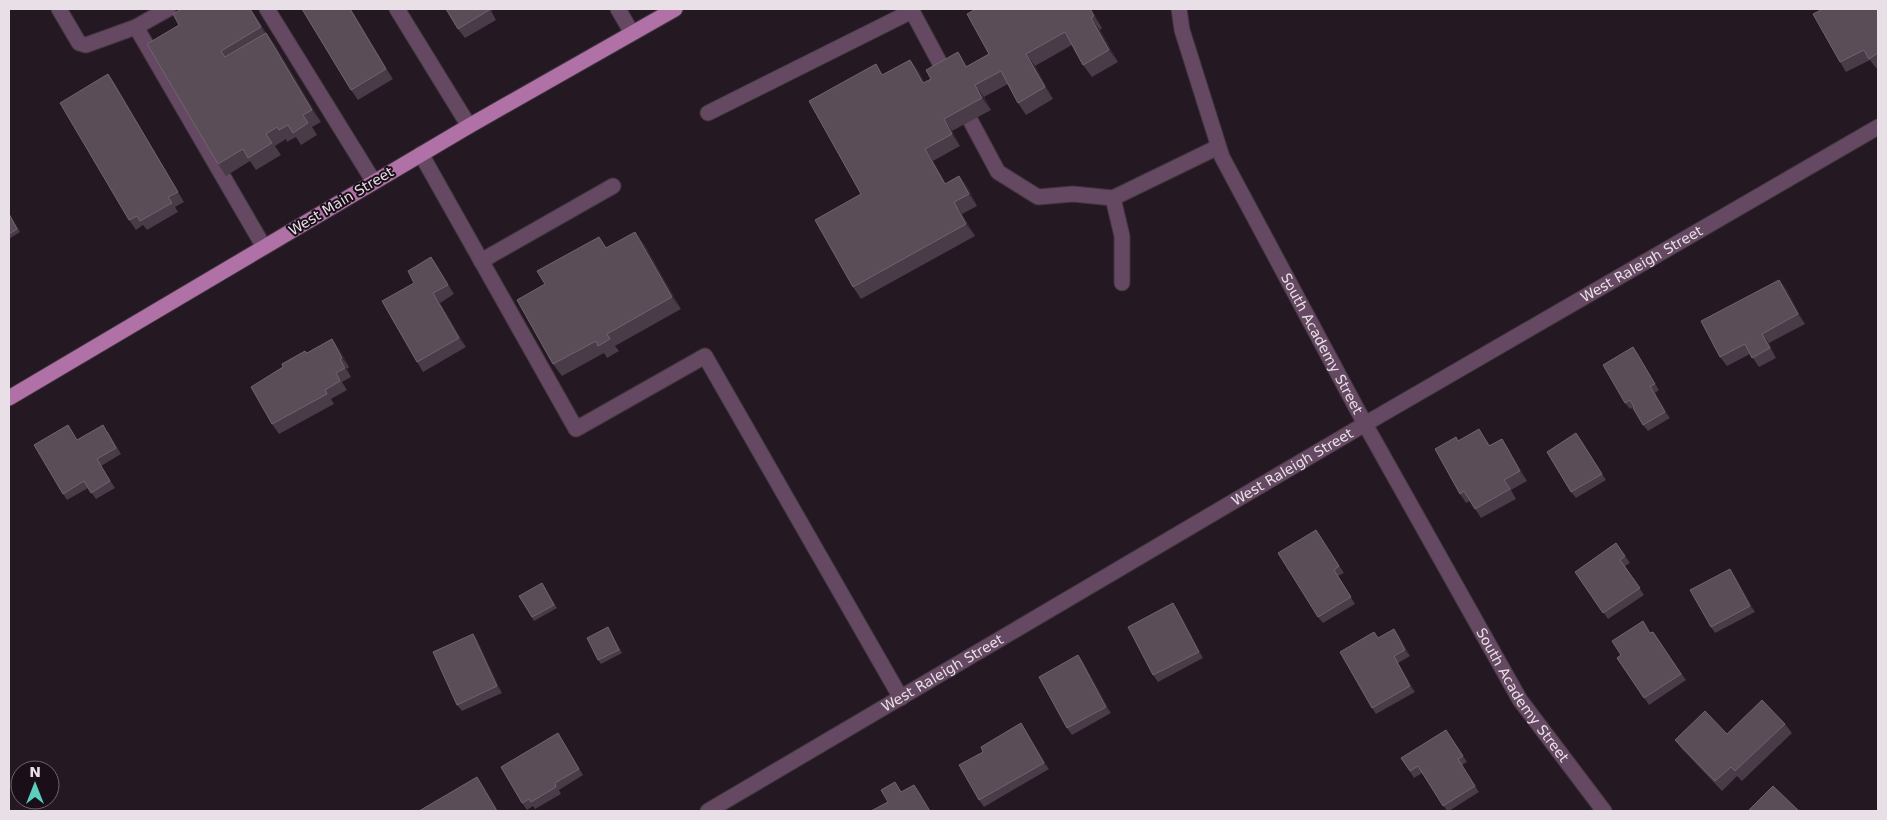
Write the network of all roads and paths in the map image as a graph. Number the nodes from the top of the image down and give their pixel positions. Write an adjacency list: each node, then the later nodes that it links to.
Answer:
1 (59, 9): 9 (street)
2 (168, 9): 8 (street)
3 (267, 9): 16 (street)
4 (397, 9): 12 (street)
5 (618, 9): 10 (street)
6 (675, 9): 10 (main road, West Main Street)
7 (1179, 9): 14 (street, South Academy Street)
8 (147, 14): 9 (street)
9 (136, 28): 19 (street)
10 (632, 33): 12 (main road, West Main Street)
11 (708, 113): 18 (street)
12 (470, 126): 15 (main road, West Main Street)
13 (1878, 127): 23 (street, West Raleigh Street)
14 (1218, 147): 18 (street); 23 (street, South Academy Street)
15 (421, 154): 16 (main road, West Main Street); 20 (street)
16 (374, 182): 19 (main road, West Main Street)
17 (613, 186): 20 (street)
18 (1113, 198): 21 (street)
19 (264, 247): 22 (main road, West Main Street)
20 (481, 260): 24 (street)
21 (1122, 283)
22 (9, 398)
23 (1365, 424): 24 (street, West Raleigh Street); 26 (street, South Academy Street)
24 (901, 698): 25 (street, West Raleigh Street)
25 (708, 811)
26 (1604, 811)

